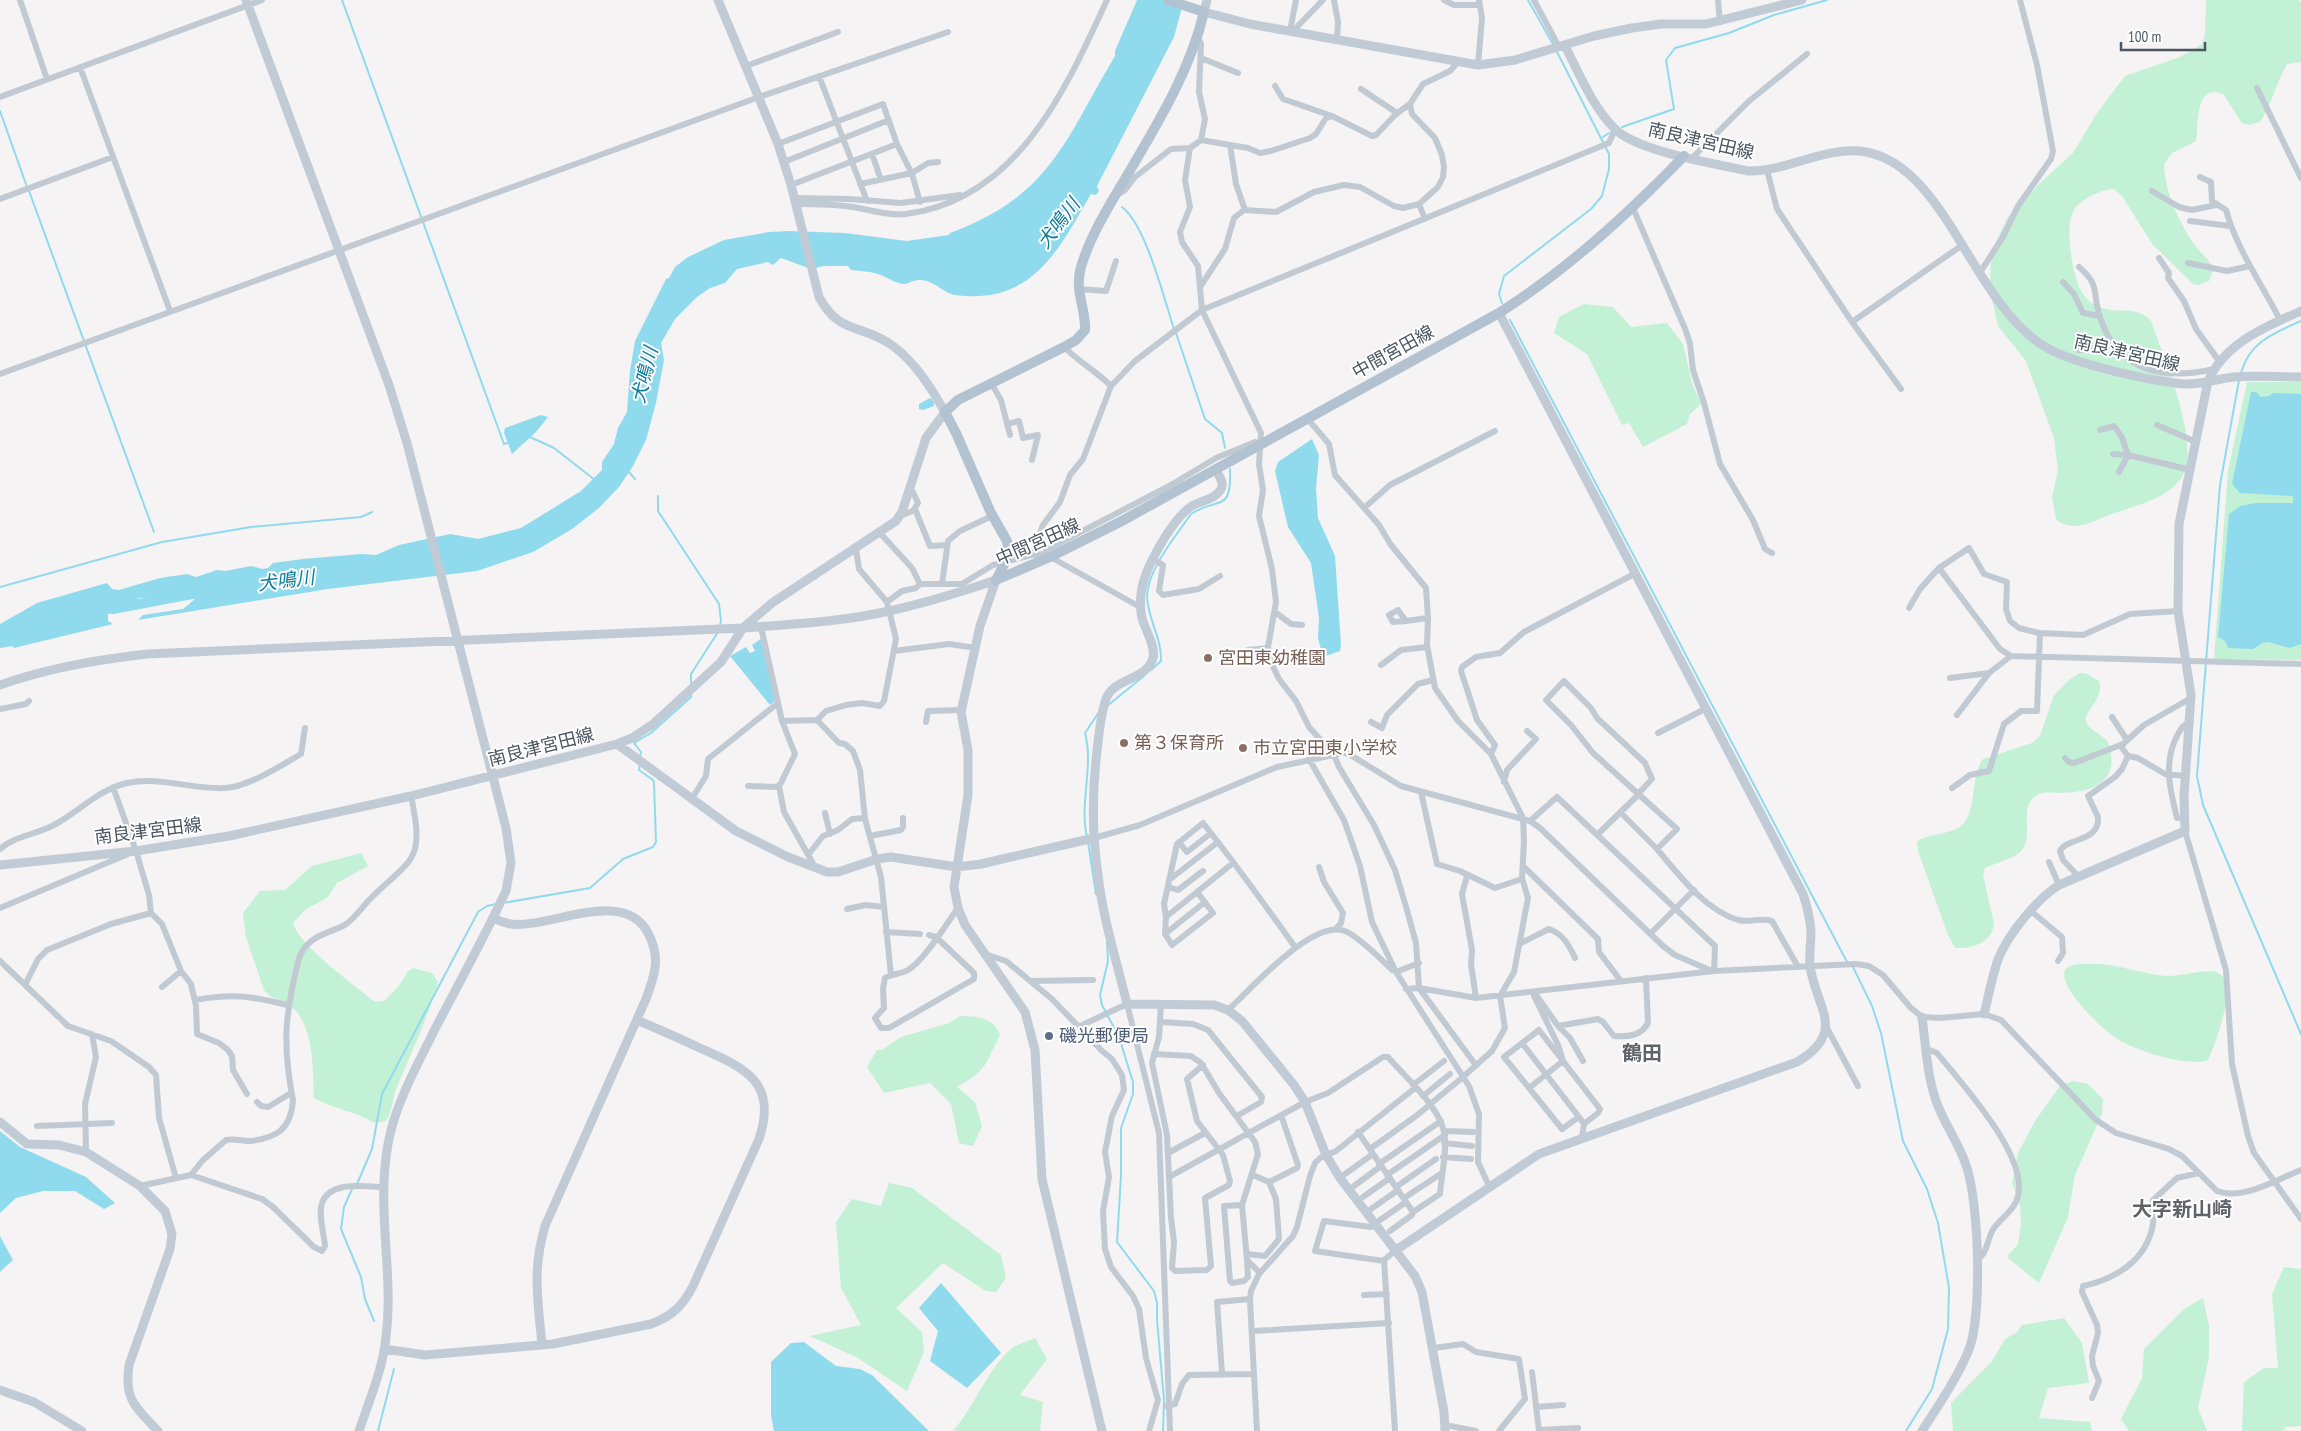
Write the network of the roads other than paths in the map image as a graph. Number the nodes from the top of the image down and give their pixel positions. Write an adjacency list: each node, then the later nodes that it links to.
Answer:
1 (20, 0): 33 (street)
2 (262, 0): 16 (street)
3 (718, 0): 29 (street)
4 (1107, 0): 64 (street)
5 (1168, 0): 17 (main road)
6 (1207, 0): 17 (street)
7 (1296, 0): 19 (street)
8 (1323, 0): 19 (street)
9 (1334, 0): 23 (street)
10 (1444, 0): 15 (street)
11 (1534, 0): 24 (street)
12 (1718, 0): 18 (street)
13 (1802, 0): 18 (street)
14 (2020, 0): 85 (street)
15 (1479, 2): 28 (street)
16 (247, 3): 30 (street); 79 (street)
17 (1201, 10): 19 (street); 22 (main road)
18 (1720, 22): 24 (street)
19 (1292, 31): 23 (street)
20 (838, 32): 29 (street)
21 (948, 32): 32 (street)
22 (1198, 38): 26 (street); 66 (main road)
23 (1338, 40): 27 (street)
24 (1562, 46): 28 (street); 44 (street, 南良津宮田線)
25 (1807, 54): 53 (street)
26 (1201, 58): 31 (street); 46 (street)
27 (1457, 63): 28 (street); 39 (street)
28 (1478, 65)
29 (746, 66): 38 (street)
30 (80, 67): 33 (street); 52 (street)
31 (1238, 74)
32 (819, 76): 38 (street); 43 (street)
33 (47, 79): 37 (street)
34 (1275, 86): 41 (street)
35 (2257, 88): 60 (street)
36 (1361, 89): 40 (street)
37 (0, 97)
38 (759, 97): 47 (street); 79 (street)
39 (1410, 104): 40 (street); 71 (street)
40 (1397, 113): 41 (street)
41 (1332, 116): 49 (street)
42 (889, 120): 43 (street); 45 (street); 48 (street)
43 (836, 122): 45 (street); 47 (street)
44 (1615, 129): 53 (street, 南良津宮田線); 75 (street)
45 (843, 138): 54 (street); 55 (street)
46 (1201, 140): 49 (street); 50 (street)
47 (778, 144): 54 (street)
48 (897, 144): 51 (street); 58 (street)
49 (1230, 145): 74 (street)
50 (1190, 148): 66 (street); 87 (street)
51 (872, 154): 55 (street); 61 (street)
52 (113, 157): 67 (street); 90 (street)
53 (1688, 157): 57 (street, 南良津宮田線); 73 (main road, 中間宮田線)
54 (784, 162): 63 (street)
55 (852, 162): 62 (street); 63 (street)
56 (938, 162): 58 (street)
57 (1767, 170): 78 (street, 南良津宮田線); 95 (street)
58 (912, 173): 61 (street); 69 (street)
59 (2200, 177): 72 (street)
60 (2301, 178)
61 (880, 180): 62 (street)
62 (860, 184): 68 (street)
63 (791, 185): 70 (street)
64 (972, 191): 69 (street); 70 (street)
65 (2152, 191): 72 (street)
66 (1114, 197): 88 (main road)
67 (0, 199)
68 (867, 202): 69 (street); 70 (street)
69 (920, 202)
70 (796, 204): 106 (street)
71 (1419, 204): 74 (street); 75 (street)
72 (2216, 205): 77 (street)
73 (1633, 208): 92 (main road, 中間宮田線); 130 (street)
74 (1245, 210): 87 (street)
75 (1425, 220): 89 (street)
76 (2190, 221): 77 (street)
77 (2230, 226): 83 (street)
78 (1962, 246): 85 (street, 南良津宮田線); 95 (street)
79 (338, 250): 90 (street); 153 (street)
80 (2159, 258): 99 (street)
81 (1116, 261): 88 (street)
82 (2188, 263): 83 (street)
83 (2250, 266): 94 (street)
84 (2079, 267): 93 (street)
85 (1979, 274): 102 (street, 南良津宮田線)
86 (2063, 282): 93 (street)
87 (1200, 287): 89 (street)
88 (1078, 289): 97 (main road)
89 (1202, 310): 104 (street); 113 (street)
90 (170, 311): 100 (street)
91 (2301, 311): 94 (street)
92 (1499, 313): 107 (main road, 中間宮田線); 135 (street)
93 (2100, 316): 96 (street)
94 (2280, 320): 99 (street)
95 (1852, 322): 105 (street)
96 (2114, 344): 98 (street); 99 (street)
97 (1064, 347): 103 (main road); 104 (street)
98 (2079, 350)
99 (2216, 365): 102 (street)
100 (1, 371)
101 (2301, 377): 102 (street, 南良津宮田線)
102 (2208, 381): 114 (street)
103 (991, 383): 106 (main road); 108 (street)
104 (1111, 386): 131 (street)
105 (1901, 389)
106 (945, 412): 121 (street, 南良津宮田線); 125 (main road, 中間宮田線)
107 (1307, 418): 113 (main road, 中間宮田線); 122 (street)
108 (1007, 424): 112 (street); 117 (street)
109 (2157, 425): 114 (street)
110 (2100, 430): 116 (street)
111 (1495, 431): 122 (street)
112 (1010, 435)
113 (1259, 442): 118 (main road, 中間宮田線); 145 (street)
114 (2196, 442): 119 (street)
115 (2113, 454): 116 (street)
116 (2128, 455): 119 (street); 120 (street)
117 (1032, 460)
118 (1213, 465): 129 (main road, 中間宮田線); 132 (street)
119 (2191, 470): 146 (street)
120 (2119, 472)
121 (909, 490): 123 (street); 124 (street, 南良津宮田線)
122 (1364, 508): 147 (street)
123 (915, 509): 124 (street); 127 (street)
124 (899, 516): 126 (street, 南良津宮田線)
125 (992, 516): 127 (street); 133 (main road, 中間宮田線)
126 (880, 533): 128 (street, 南良津宮田線); 138 (street)
127 (946, 545): 139 (street)
128 (856, 549): 143 (street); 151 (street, 南良津宮田線)
129 (1048, 553): 131 (street); 137 (main road, 中間宮田線); 142 (street)
130 (1772, 553)
131 (1032, 555): 133 (street)
132 (1152, 559): 136 (street); 142 (street)
133 (1009, 561): 137 (main road, 中間宮田線); 140 (street)
134 (1939, 568): 144 (street); 152 (street); 159 (street)
135 (1636, 573): 171 (street); 186 (street)
136 (1220, 576)
137 (996, 580): 140 (street); 155 (street)
138 (920, 584): 139 (street); 143 (street)
139 (941, 584): 140 (street); 141 (street)
140 (962, 588): 141 (street)
141 (941, 598): 143 (street)
142 (1140, 606): 215 (street)
143 (887, 607): 150 (street); 158 (street)
144 (1909, 608)
145 (1275, 612): 149 (street); 156 (street)
146 (2178, 612): 152 (street); 161 (street)
147 (1428, 618): 148 (street); 154 (street)
148 (1406, 621)
149 (1302, 625)
150 (761, 627): 151 (street); 170 (street)
151 (744, 628): 153 (street); 185 (street, 南良津宮田線)
152 (2040, 633): 160 (street)
153 (456, 639): 167 (street); 192 (street)
154 (1427, 647): 163 (street); 166 (street)
155 (976, 648): 158 (street); 173 (street)
156 (1268, 648): 157 (street); 187 (street)
157 (1248, 650)
158 (894, 651): 176 (street)
159 (2011, 656): 160 (street); 164 (street)
160 (2040, 656): 161 (street); 198 (street)
161 (2184, 660): 162 (street); 168 (street)
162 (2301, 664)
163 (1381, 665)
164 (1989, 673): 165 (street); 174 (street)
165 (1950, 678)
166 (1433, 680): 179 (street); 186 (street)
167 (0, 685)
168 (2191, 698): 180 (street); 184 (street)
169 (29, 701): 172 (street)
170 (778, 703): 177 (street); 202 (street)
171 (1707, 708): 183 (street); 263 (street)
172 (0, 709)
173 (962, 710): 178 (street); 228 (street)
174 (1957, 715)
175 (2112, 717): 184 (street)
176 (817, 720): 177 (street); 205 (street)
177 (782, 721): 196 (street)
178 (926, 722)
179 (1371, 722)
180 (2190, 722): 191 (street); 193 (street)
181 (305, 728): 197 (street)
182 (1527, 732): 194 (street)
183 (1658, 733)
184 (2125, 742): 188 (street); 189 (street)
185 (617, 744): 192 (street, 南良津宮田線); 202 (street)
186 (1491, 754): 194 (street)
187 (1334, 755): 190 (street); 199 (street); 261 (street)
188 (2128, 756): 191 (street); 232 (street)
189 (2065, 758)
190 (1309, 759): 215 (street); 266 (street)
191 (2168, 774): 193 (street); 208 (street)
192 (493, 776): 201 (street, 南良津宮田線); 247 (street)
193 (2186, 776): 208 (street)
194 (1504, 783): 207 (street)
195 (748, 786): 196 (street)
196 (779, 786): 221 (street)
197 (113, 787): 218 (street); 220 (street)
198 (1952, 788)
199 (1421, 792): 207 (street); 231 (street)
200 (1638, 794): 200 (street); 203 (street); 219 (street)
201 (412, 799): 220 (street, 南良津宮田線); 282 (street)
202 (691, 800): 227 (street)
203 (1620, 812): 213 (street); 219 (street)
204 (825, 813): 212 (street)
205 (865, 818): 212 (street); 214 (street)
206 (903, 818): 214 (street)
207 (1523, 818): 209 (street); 226 (street)
208 (2184, 818): 210 (street)
209 (1530, 821): 213 (street); 252 (street)
210 (2185, 831): 232 (street); 347 (street)
211 (1211, 833): 216 (street); 216 (street); 217 (street)
212 (830, 834): 221 (street)
213 (1598, 834): 243 (street)
214 (870, 836): 222 (street)
215 (1090, 839): 228 (street); 280 (street)
216 (1179, 842): 234 (street)
217 (1218, 842): 224 (street); 234 (street)
218 (0, 849)
219 (1657, 849): 236 (street)
220 (136, 851): 225 (street, 南良津宮田線); 240 (street); 245 (street)
221 (808, 855): 227 (street)
222 (877, 859): 227 (street); 228 (street); 239 (street)
223 (2049, 862): 235 (street)
224 (1233, 863): 237 (street); 256 (street)
225 (0, 865)
226 (1523, 866): 233 (street); 270 (street)
227 (815, 867)
228 (957, 867): 241 (street)
229 (1319, 867): 248 (street)
230 (1203, 871): 234 (street)
231 (1467, 876): 233 (street); 278 (street)
232 (2078, 876): 235 (street)
233 (1522, 879): 255 (street)
234 (1168, 883): 246 (street)
235 (2059, 885): 244 (street)
236 (1694, 890): 243 (street); 262 (street)
237 (1197, 892): 238 (street); 246 (street)
238 (1205, 902): 251 (street); 251 (street)
239 (884, 907): 242 (street); 249 (street)
240 (0, 908)
241 (958, 908): 254 (street); 257 (street)
242 (847, 909)
243 (1676, 909): 252 (street); 265 (street)
244 (2031, 911): 260 (street); 284 (street)
245 (151, 913): 264 (street); 272 (street)
246 (1166, 917): 251 (street)
247 (493, 918): 286 (street); 352 (street)
248 (1336, 929): 256 (street); 266 (street)
249 (886, 932): 250 (street); 267 (street)
250 (920, 934)
251 (1165, 934)
252 (1650, 934): 265 (street)
253 (929, 935): 254 (street)
254 (936, 937): 267 (street); 267 (street)
255 (1521, 943): 258 (street); 277 (street)
256 (1295, 947): 283 (street)
257 (984, 953): 271 (street); 390 (street)
258 (1575, 958)
259 (0, 961): 272 (street)
260 (2058, 961)
261 (1419, 964): 266 (street); 274 (street)
262 (1797, 965): 263 (street); 265 (street)
263 (1810, 965): 285 (street); 289 (street)
264 (181, 971): 273 (street); 279 (street)
265 (1714, 971): 268 (street)
266 (1396, 972): 275 (street)
267 (891, 975)
268 (1646, 978): 270 (street); 288 (street)
269 (1093, 980): 271 (street)
270 (1621, 980): 276 (street)
271 (1032, 981): 290 (street)
272 (25, 985): 291 (street)
273 (162, 987)
274 (1419, 988): 275 (street); 278 (street); 300 (street)
275 (1406, 989): 304 (street)
276 (1534, 992): 277 (street); 288 (street); 298 (street)
277 (1500, 996): 278 (street); 294 (street)
278 (1476, 998)
279 (195, 1000): 282 (street); 309 (street)
280 (1127, 1004): 281 (street); 290 (street); 382 (street)
281 (1161, 1004): 283 (street); 287 (street)
282 (287, 1005): 308 (street)
283 (1228, 1010): 312 (street)
284 (1984, 1014): 285 (street); 340 (street)
285 (1922, 1017): 293 (street)
286 (636, 1020): 372 (street); 372 (street)
287 (1161, 1022): 295 (street); 315 (street)
288 (1558, 1026): 299 (street)
289 (1826, 1026): 306 (street); 328 (street)
290 (1078, 1028): 381 (street)
291 (92, 1034): 320 (street); 346 (street)
292 (1522, 1043): 296 (street); 298 (street); 303 (street)
293 (1927, 1049): 365 (street); 365 (street)
294 (1491, 1052): 296 (street); 300 (street)
295 (1154, 1054): 301 (street); 333 (street)
296 (1504, 1057): 307 (street)
297 (1444, 1061): 305 (street)
298 (1563, 1061): 303 (street); 321 (street)
299 (1582, 1061)
300 (1475, 1064): 304 (street)
301 (1203, 1065): 315 (street); 325 (street)
302 (1450, 1074): 310 (street)
303 (1546, 1075): 307 (street); 316 (street)
304 (1463, 1077): 313 (street); 351 (street)
305 (1414, 1086): 310 (street); 312 (street); 323 (street)
306 (1858, 1086)
307 (1529, 1088): 316 (street)
308 (291, 1093): 311 (street); 343 (street)
309 (247, 1094)
310 (1423, 1096): 313 (street)
311 (257, 1102)
312 (1305, 1102): 314 (street); 334 (street)
313 (1430, 1104): 317 (street); 332 (street)
314 (1281, 1115): 326 (street); 348 (street)
315 (1237, 1116): 326 (street)
316 (1579, 1117): 321 (street)
317 (1441, 1121): 327 (street); 337 (street)
318 (0, 1122): 331 (street)
319 (112, 1123): 320 (street)
320 (85, 1124): 322 (street); 331 (street)
321 (1584, 1124): 328 (street)
322 (37, 1126)
323 (1358, 1132): 332 (street); 334 (street)
324 (1473, 1132): 327 (street)
325 (1205, 1133): 330 (street); 333 (street)
326 (1249, 1133): 330 (street); 342 (street)
327 (1444, 1136): 329 (street); 335 (street); 344 (street)
328 (1582, 1137): 351 (street)
329 (1472, 1146)
330 (1219, 1150): 345 (street); 345 (street)
331 (86, 1152): 349 (street)
332 (1371, 1152): 337 (street); 341 (street)
333 (1168, 1153): 345 (street)
334 (1326, 1155): 360 (street); 366 (street)
335 (1439, 1158): 336 (street); 339 (street); 353 (street)
336 (1471, 1160)
337 (1380, 1165): 344 (street); 350 (street)
338 (2301, 1170): 347 (street)
339 (1442, 1173): 355 (street); 358 (street)
340 (2198, 1173): 347 (street); 379 (street)
341 (1345, 1174)
342 (1253, 1175): 348 (street); 356 (street)
343 (191, 1176): 346 (street); 352 (street)
344 (1388, 1176): 353 (street); 354 (street)
345 (1169, 1177)
346 (176, 1178): 349 (street)
347 (2275, 1180): 359 (street)
348 (1269, 1182): 363 (street)
349 (140, 1186): 388 (street)
350 (1354, 1186)
351 (1489, 1186): 362 (street)
352 (383, 1188): 373 (street)
353 (1397, 1188): 355 (street); 357 (street)
354 (1363, 1197)
355 (1405, 1200): 358 (street); 360 (street)
356 (1242, 1204): 363 (street); 363 (street)
357 (1372, 1209)
358 (1413, 1212): 361 (street)
359 (2301, 1219)
360 (1378, 1222): 362 (street); 364 (street)
361 (1390, 1231)
362 (1396, 1250): 364 (street); 374 (street)
363 (1247, 1257): 366 (street)
364 (1384, 1261): 367 (street)
365 (1976, 1261): 397 (street)
366 (1260, 1272): 369 (street)
367 (1388, 1294): 368 (street); 370 (street)
368 (1364, 1295)
369 (1250, 1299): 371 (street); 376 (street)
370 (1390, 1323): 371 (street); 394 (street)
371 (1253, 1331): 377 (street)
372 (542, 1345): 373 (street)
373 (384, 1348): 389 (street)
374 (1434, 1348): 384 (street); 396 (street)
375 (1532, 1372): 383 (street)
376 (1222, 1373): 377 (street); 382 (street)
377 (1253, 1374): 393 (street)
378 (0, 1390): 387 (street)
379 (2092, 1398)
380 (1563, 1405): 383 (street)
381 (1158, 1406): 382 (street); 391 (street)
382 (1169, 1406): 392 (street)
383 (1536, 1407): 386 (street)
384 (1445, 1428): 395 (street)
385 (1578, 1428): 386 (street)
386 (1539, 1430)
387 (82, 1431)
388 (158, 1431)
389 (358, 1431)
390 (1102, 1431)
391 (1149, 1431)
392 (1170, 1431)
393 (1258, 1431)
394 (1395, 1431)
395 (1476, 1431)
396 (1499, 1431)
397 (1922, 1431)

